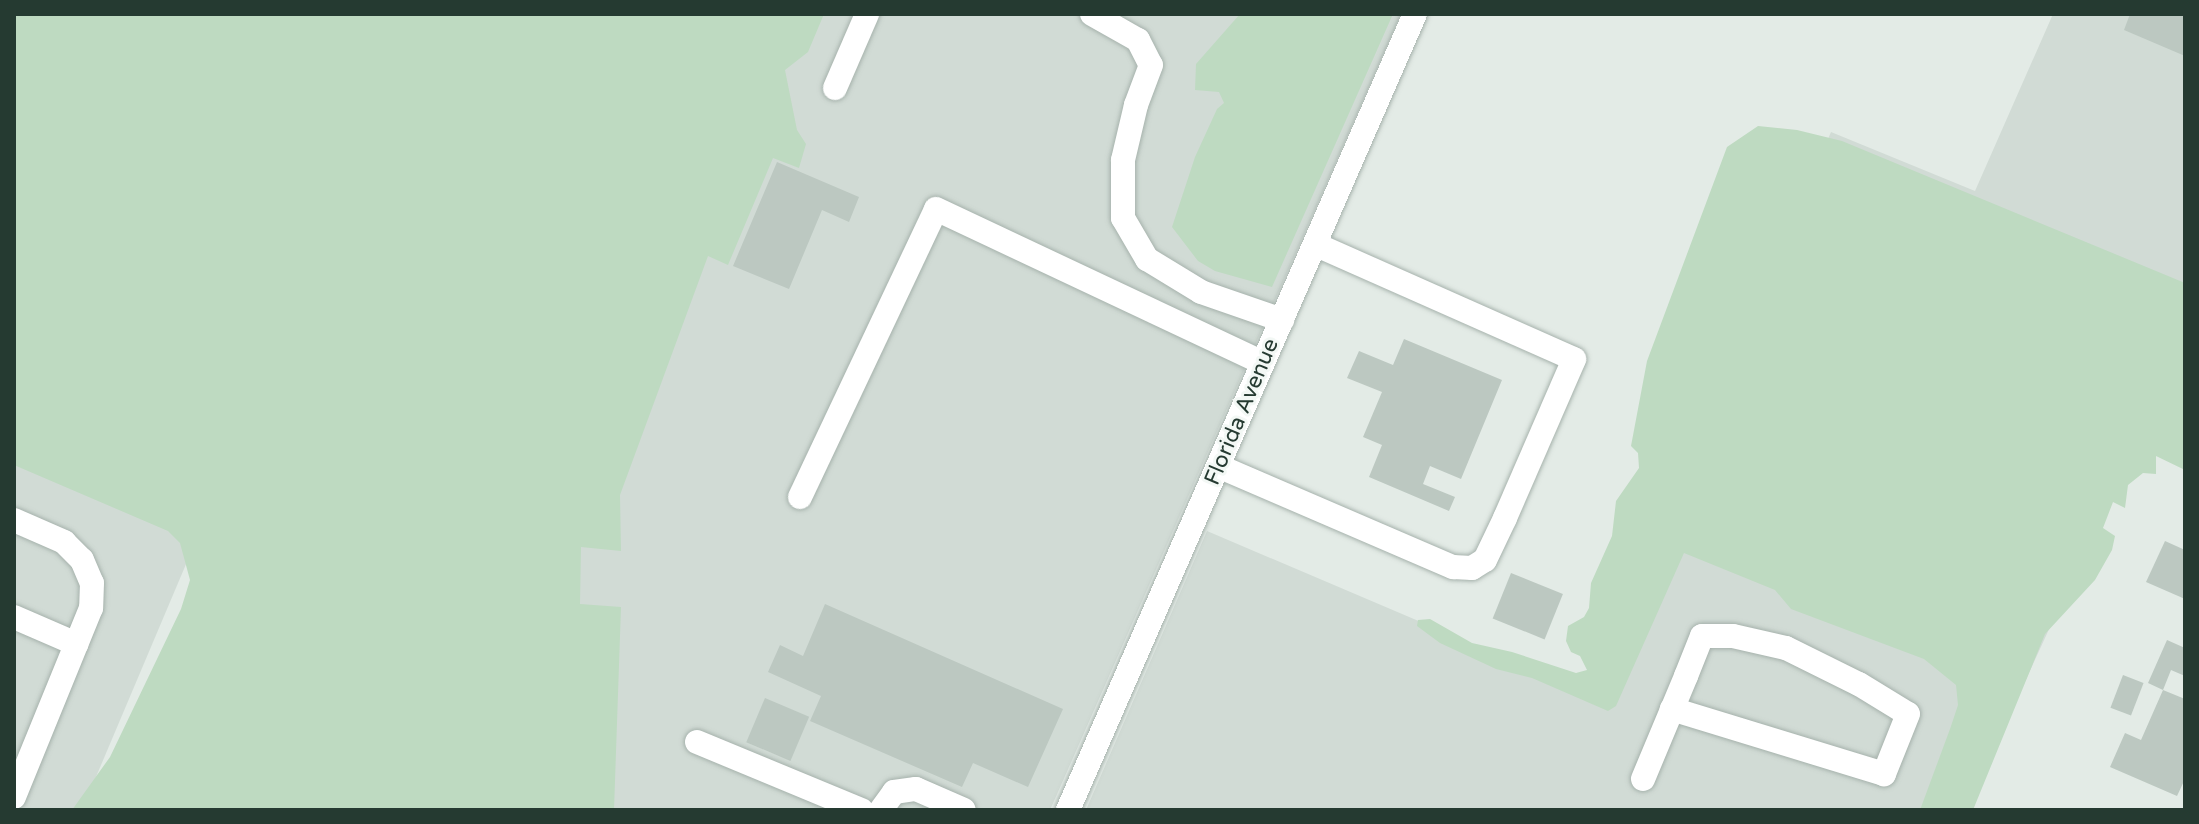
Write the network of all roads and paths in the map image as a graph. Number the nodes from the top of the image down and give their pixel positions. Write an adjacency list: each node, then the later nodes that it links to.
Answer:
1 (867, 14): 4 (street)
2 (1092, 14): 6 (street)
3 (1415, 14): 5 (street, Florida Avenue)
4 (835, 88)
5 (1315, 244): 6 (street, Florida Avenue); 8 (street)
6 (1282, 320): 7 (street, Florida Avenue)
7 (1263, 363): 8 (street, Florida Avenue); 9 (street)
8 (1218, 466): 20 (street, Florida Avenue)
9 (800, 497)
10 (14, 520): 12 (street)
11 (14, 617): 12 (street)
12 (76, 644): 16 (street)
13 (1672, 709): 13 (street); 15 (street)
14 (697, 742): 17 (street)
15 (1643, 779)
16 (14, 797)
17 (861, 810)
18 (881, 810): 19 (street)
19 (964, 810)
20 (1068, 810)

